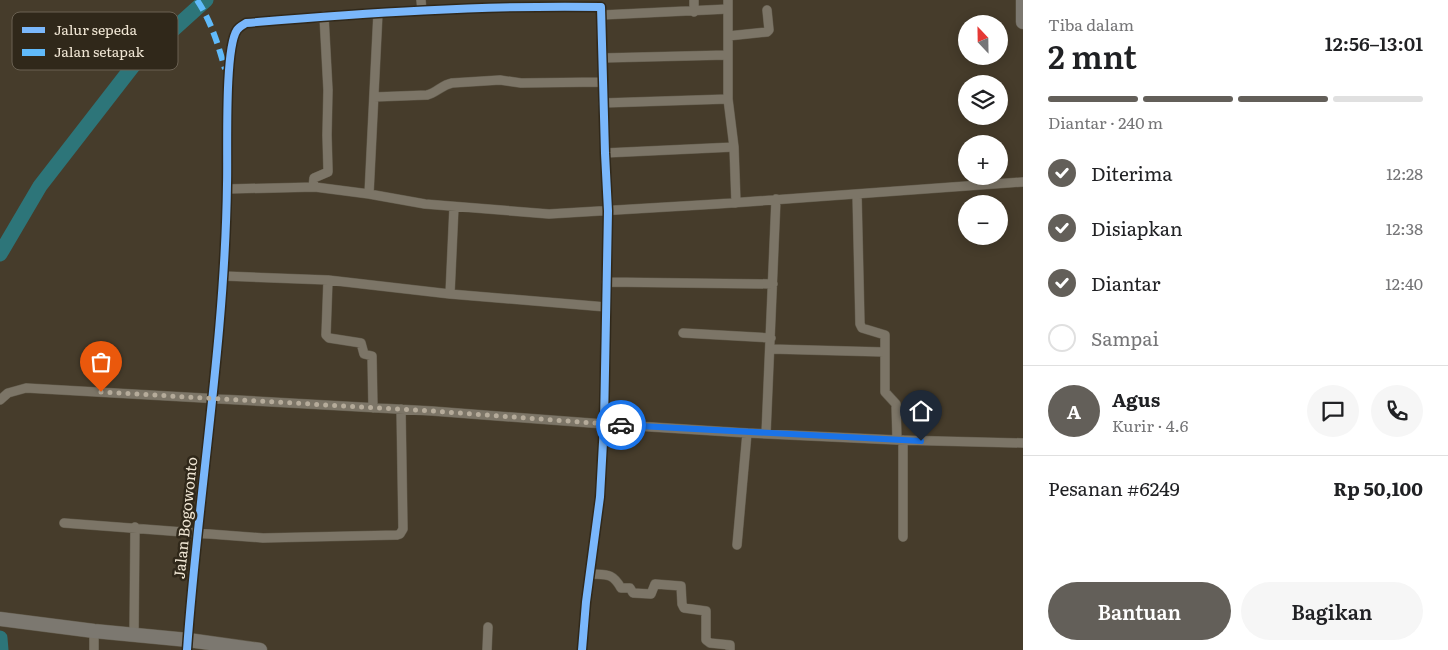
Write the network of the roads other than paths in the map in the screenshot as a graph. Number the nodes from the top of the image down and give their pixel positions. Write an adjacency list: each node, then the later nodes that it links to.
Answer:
1 (421, 0): 7 (street)
2 (694, 0): 8 (street)
3 (1023, 0): 11 (main road)
4 (728, 5): 8 (street, Jalan Bogowonto); 12 (street)
5 (601, 7): 7 (street, Jalan Bogowonto); 8 (street, Jalan Bogowonto); 14 (street)
6 (767, 10): 12 (street)
7 (422, 11): 9 (street, Jalan Bogowonto)
8 (694, 12)
9 (378, 13): 10 (street, Jalan Bogowonto); 16 (street)
10 (324, 16): 22 (street); 23 (street, Jalan Bogowonto)
11 (1023, 22)
12 (728, 36): 13 (street)
13 (727, 55): 14 (street); 17 (street)
14 (602, 58): 15 (street)
15 (603, 82): 16 (street); 18 (street)
16 (374, 97): 24 (street)
17 (728, 99): 18 (street); 19 (street)
18 (604, 103): 20 (street)
19 (734, 147): 20 (street); 27 (street)
20 (605, 153): 29 (street)
21 (1023, 182): 25 (street)
22 (313, 187): 23 (street); 24 (street)
23 (227, 189): 30 (street, Jalan Bogowonto)
24 (368, 194): 28 (street)
25 (857, 194): 26 (street); 39 (street)
26 (776, 199): 27 (street); 33 (street)
27 (736, 203): 29 (street)
28 (454, 207): 29 (street); 34 (street)
29 (608, 211): 32 (street)
30 (224, 276): 31 (street); 41 (street, Jalan Bogowonto)
31 (328, 280): 34 (street); 42 (street)
32 (606, 282): 33 (street); 35 (street)
33 (773, 284): 37 (street)
34 (450, 294): 35 (street)
35 (606, 307): 44 (street)
36 (683, 333): 37 (street)
37 (770, 338): 38 (street)
38 (771, 349): 39 (street); 46 (street)
39 (884, 352): 47 (street)
40 (0, 400): 41 (street)
41 (213, 400): 42 (street); 51 (street, Jalan Bogowonto)
42 (373, 408): 43 (street)
43 (400, 409): 44 (street); 51 (street)
44 (604, 424): 45 (street); 54 (street)
45 (747, 433): 46 (street); 53 (street)
46 (766, 434): 47 (street)
47 (900, 440): 48 (street); 52 (street)
48 (1023, 443)
49 (64, 522): 50 (street)
50 (136, 527): 51 (street); 58 (street)
51 (197, 533): 59 (street, Jalan Bogowonto)
52 (903, 537)
53 (737, 545)
54 (590, 574): 63 (street); 64 (street)
55 (4, 620): 57 (main road)
56 (488, 626): 62 (street)
57 (94, 631): 58 (main road); 60 (street)
58 (134, 635): 59 (main road)
59 (188, 645): 61 (main road)
60 (94, 650)
61 (260, 650)
62 (487, 650)
63 (582, 650)
64 (730, 650)

